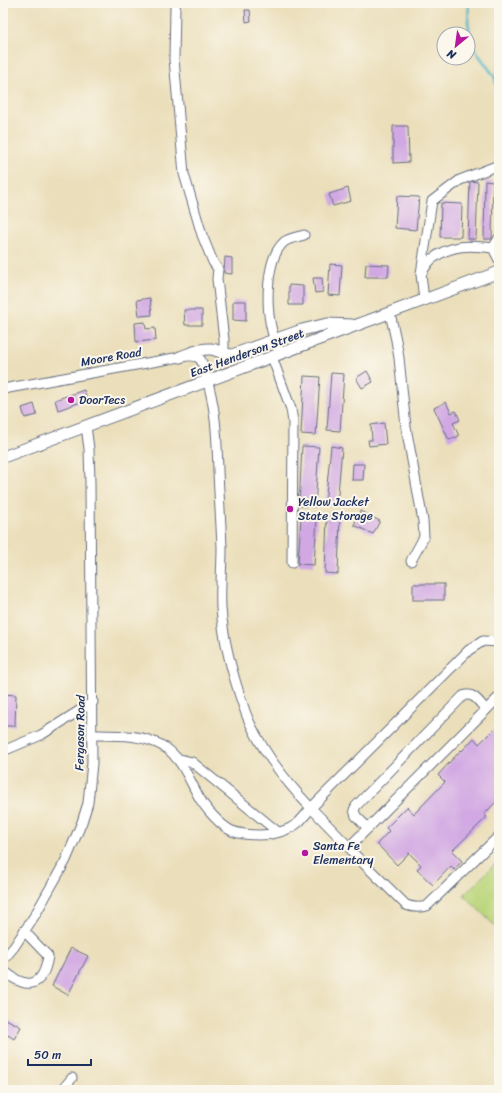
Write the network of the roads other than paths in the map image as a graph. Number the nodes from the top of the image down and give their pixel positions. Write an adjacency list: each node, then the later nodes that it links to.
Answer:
1 (176, 3): 13 (street)
2 (499, 165): 8 (street)
3 (304, 235): 12 (street)
4 (499, 238): 5 (street)
5 (493, 248): 6 (street); 8 (street)
6 (499, 260)
7 (499, 272): 9 (main road, East Henderson Street)
8 (421, 274): 9 (street)
9 (424, 300): 10 (main road, East Henderson Street)
10 (390, 313): 11 (main road, East Henderson Street); 20 (street)
11 (358, 325): 12 (main road); 14 (main road, East Henderson Street)
12 (275, 340): 13 (main road); 14 (street)
13 (222, 353): 15 (main road)
14 (276, 355): 16 (main road, East Henderson Street); 21 (street)
15 (180, 356): 16 (street, Moore Road); 17 (street, Moore Road)
16 (208, 381): 18 (main road, East Henderson Street); 29 (street)
17 (3, 389)
18 (86, 426): 19 (main road, East Henderson Street); 24 (street, Fergason Road)
19 (3, 457)
20 (411, 561)
21 (292, 563)
22 (499, 642): 29 (street)
23 (499, 697): 25 (street)
24 (92, 702): 26 (street, Fergason Road); 27 (street)
25 (486, 710): 30 (street); 30 (street)
26 (92, 735): 28 (street); 34 (street, Fergason Road)
27 (3, 751)
28 (176, 758): 31 (street); 31 (street)
29 (311, 808): 31 (street); 33 (street)
30 (368, 828): 33 (street)
31 (278, 832)
32 (499, 836): 33 (street)
33 (349, 847)
34 (24, 931): 35 (street, Fergason Road); 36 (street)
35 (3, 960)
36 (3, 970)
37 (72, 1078): 38 (street)
38 (62, 1090)

